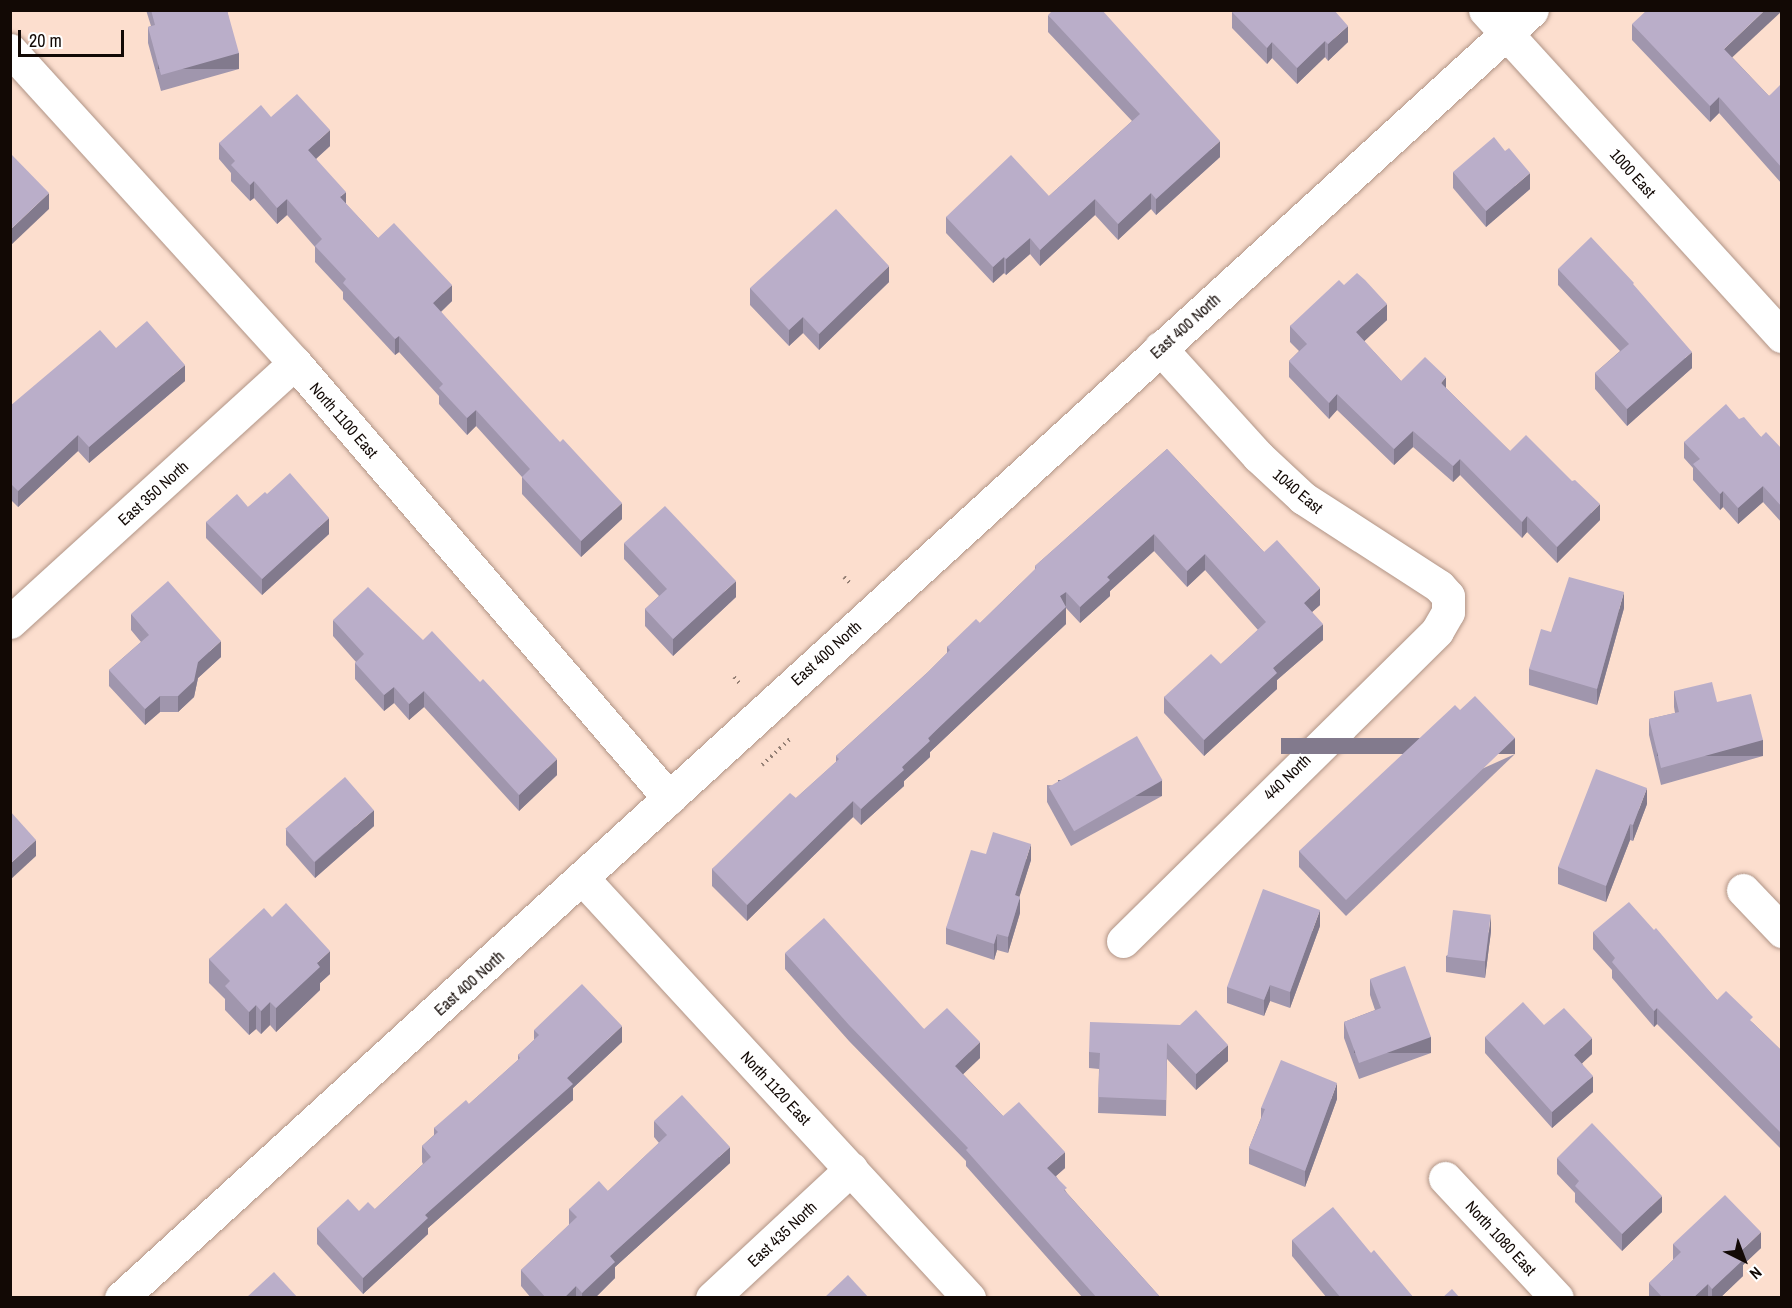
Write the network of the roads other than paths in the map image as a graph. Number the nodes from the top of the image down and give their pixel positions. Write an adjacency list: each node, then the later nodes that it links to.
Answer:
1 (1532, 10): 2 (street, East 400 North)
2 (1496, 22): 4 (street, 1000 East); 5 (street, East 400 North)
3 (10, 50): 6 (street, North 1100 East)
4 (1782, 336)
5 (1160, 348): 7 (street, 1040 East); 9 (street, East 400 North)
6 (295, 363): 8 (street, East 350 North); 9 (street, North 1100 East)
7 (1448, 612): 13 (street, 440 North)
8 (10, 622)
9 (669, 798): 10 (street, East 400 North)
10 (583, 879): 14 (street, North 1120 East); 16 (street, East 400 North)
11 (1743, 890): 12 (street)
12 (1782, 932)
13 (1123, 940)
14 (851, 1169): 17 (street, East 435 North); 18 (street, North 1120 East)
15 (1445, 1178): 19 (street, North 1080 East)
16 (121, 1298)
17 (712, 1298)
18 (969, 1298)
19 (1557, 1298)

